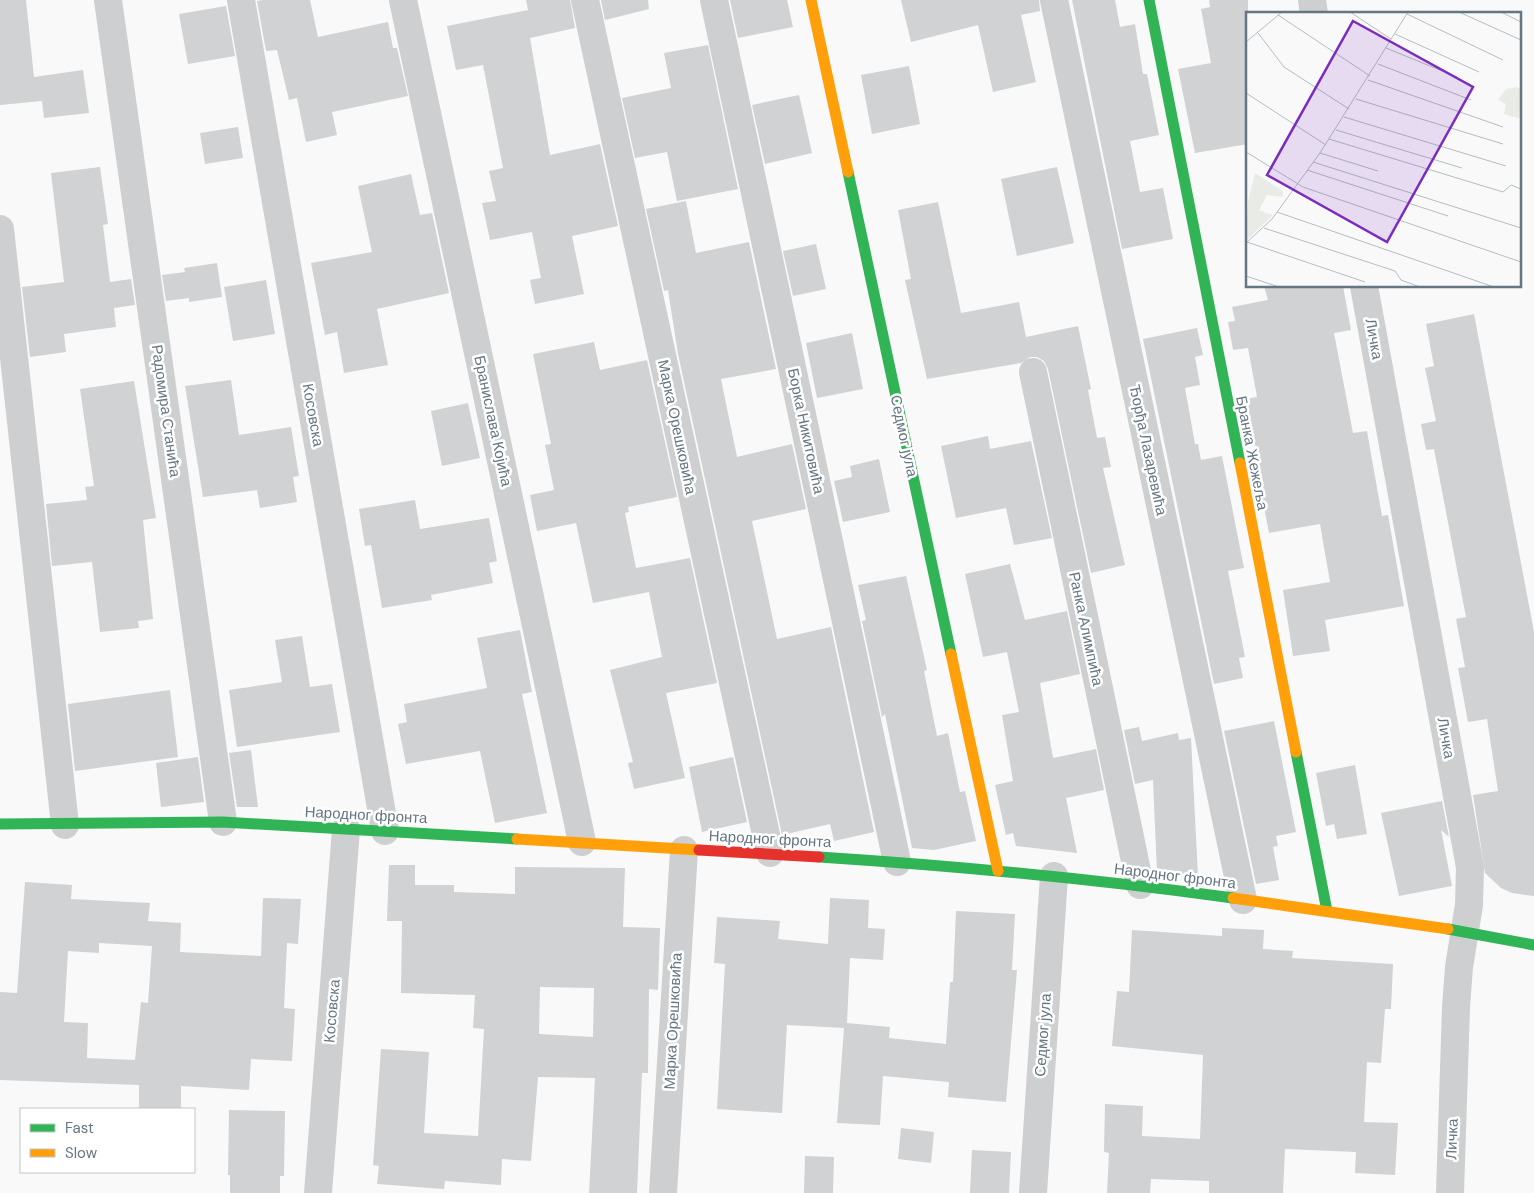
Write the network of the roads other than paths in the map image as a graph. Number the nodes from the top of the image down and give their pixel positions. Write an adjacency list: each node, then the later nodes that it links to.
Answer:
1 (108, 0): 12 (street, Радомира Станића)
2 (241, 0): 16 (street, Косовска)
3 (403, 0): 17 (street, Бранислава Којића)
4 (585, 0): 19 (street, Марка Орешковића)
5 (714, 0): 20 (street, Борка Никитовића)
6 (811, 0): 21 (street, Седмог јула)
7 (1054, 0): 24 (street, Ђорђа Лазаревића)
8 (1149, 0): 25 (street, Бранка Жежеља)
9 (0, 230): 14 (street)
10 (1364, 288): 26 (street, Личка)
11 (1033, 372): 23 (street, Ранка Алимпића)
12 (223, 822): 14 (street, Народног фронта); 15 (street, Народног фронта)
13 (0, 824): 14 (street, Народног фронта)
14 (65, 825)
15 (346, 829): 16 (street, Народног фронта); 28 (street, Косовска)
16 (385, 831): 17 (street, Народног фронта)
17 (582, 842): 18 (street, Народног фронта)
18 (684, 850): 19 (street, Народног фронта); 29 (street, Марка Орешковића)
19 (770, 854): 20 (street, Народног фронта)
20 (897, 862): 21 (street, Народног фронта)
21 (998, 871): 22 (street, Народног фронта)
22 (1054, 876): 23 (street, Народног фронта); 30 (street, Седмог јула)
23 (1140, 885): 24 (street, Народног фронта)
24 (1243, 900): 25 (street, Народног фронта)
25 (1327, 911): 26 (street, Народног фронта)
26 (1466, 930): 27 (street, Народног фронта); 31 (street, Личка)
27 (1534, 944)
28 (318, 1193)
29 (663, 1193)
30 (1033, 1193)
31 (1450, 1193)

